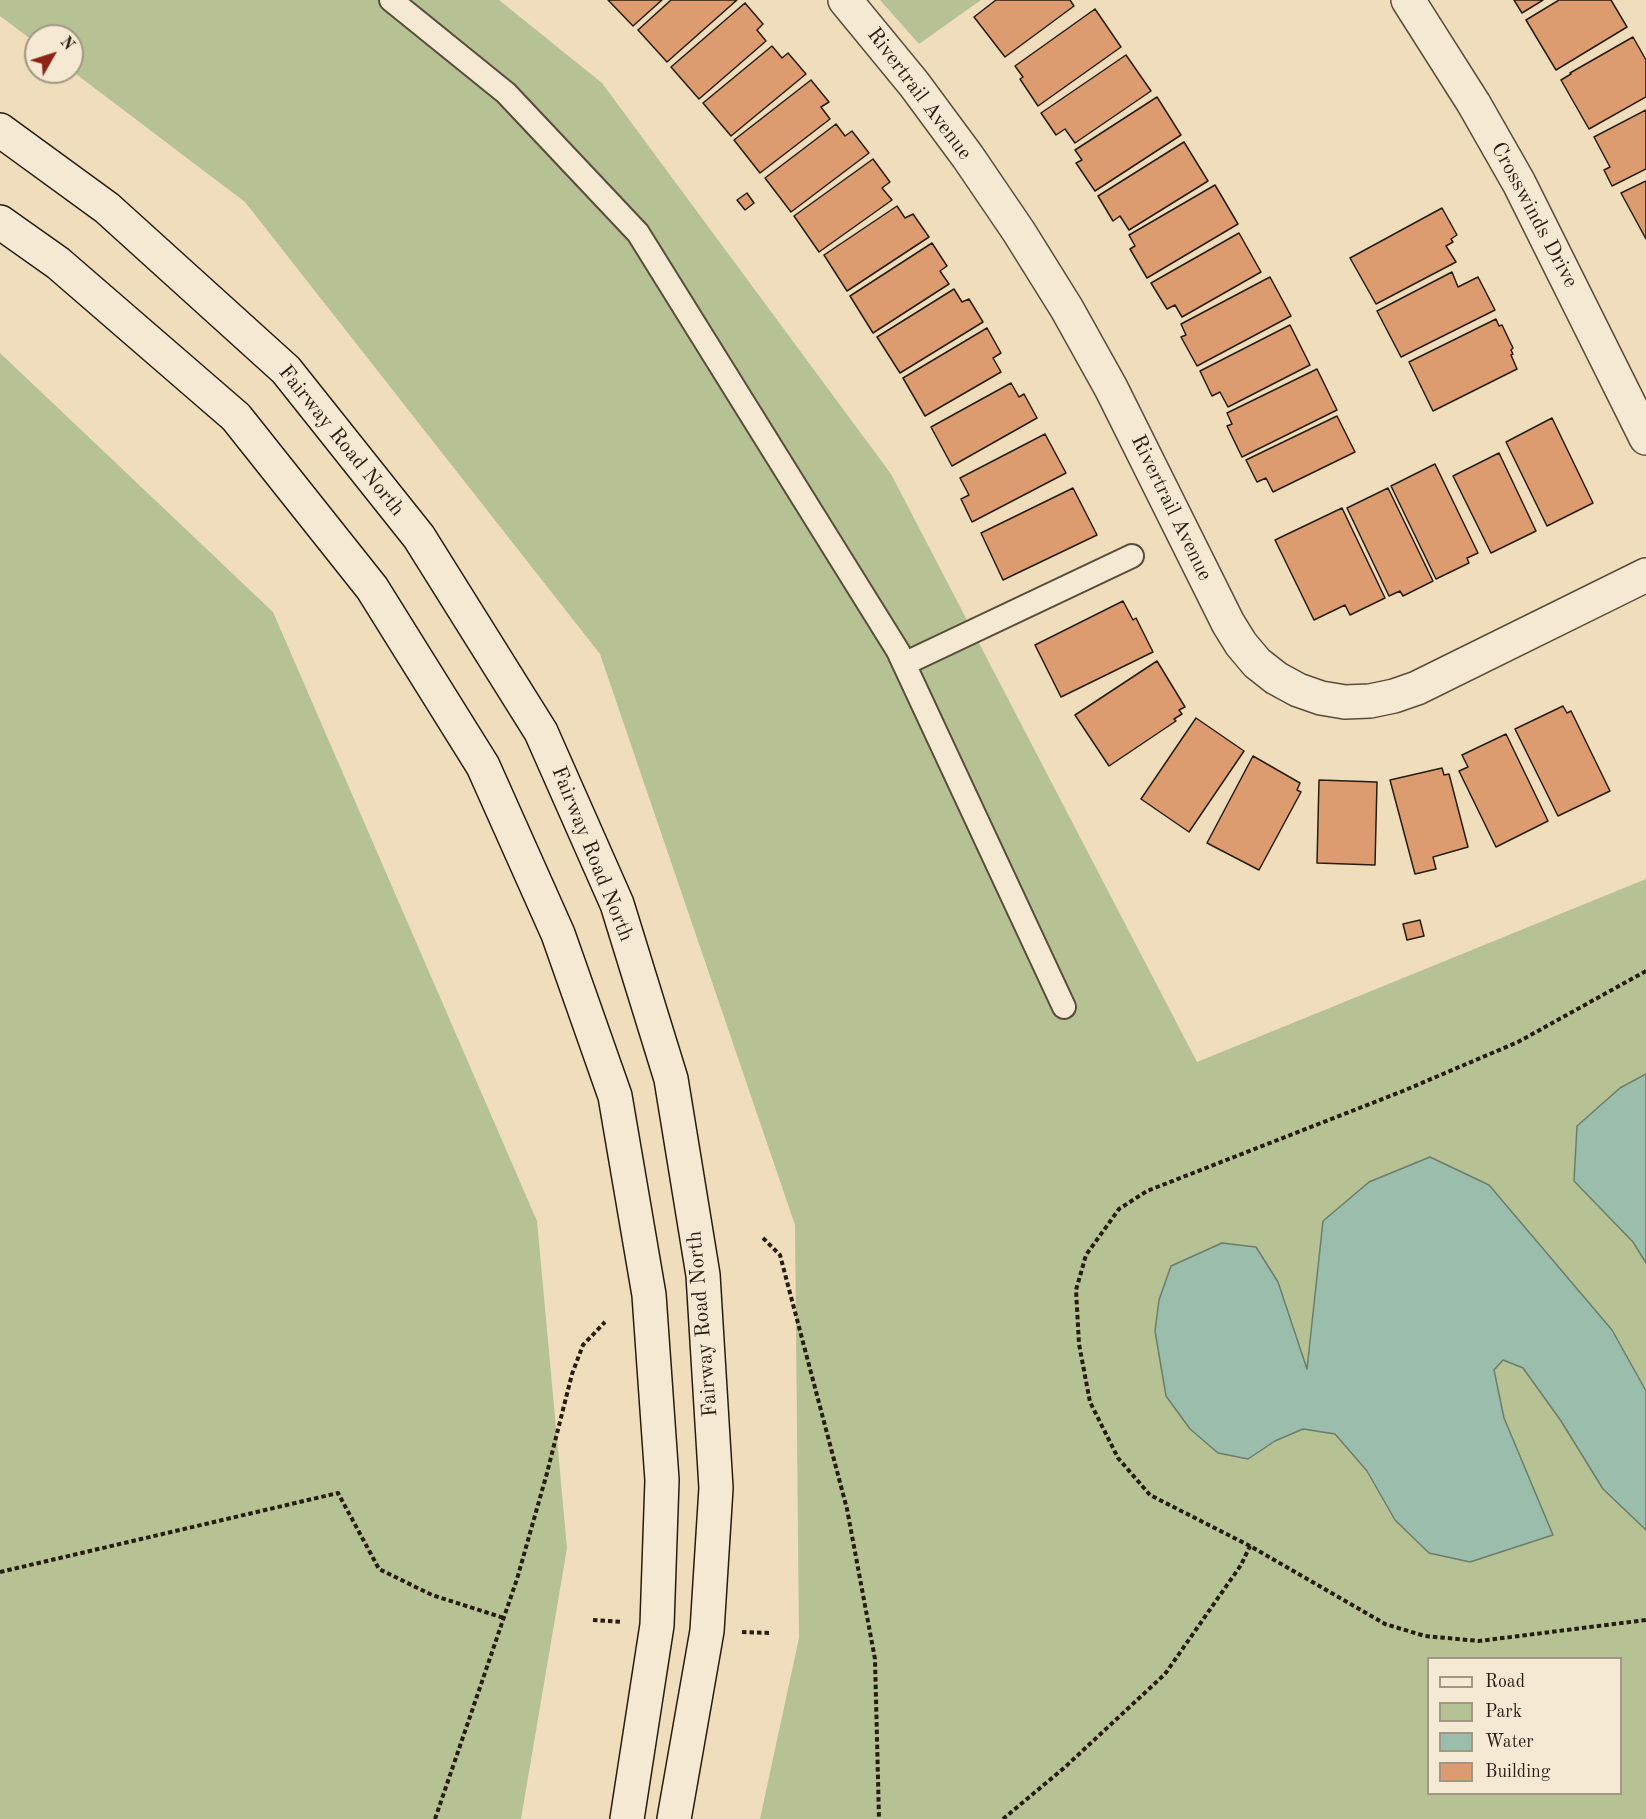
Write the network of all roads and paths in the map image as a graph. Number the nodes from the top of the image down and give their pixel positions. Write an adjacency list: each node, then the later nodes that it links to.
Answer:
1 (391, 0): 9 (lane)
2 (845, 0): 8 (main road, Rivertrail Avenue)
3 (1408, 0): 6 (main road, Crosswinds Drive)
4 (0, 130): 20 (main road, Fairway Road North)
5 (0, 222): 19 (main road)
6 (1646, 438)
7 (1132, 556): 9 (lane)
8 (1646, 575)
9 (904, 664): 11 (lane)
10 (1646, 971): 14 (path)
11 (1064, 1007)
12 (763, 1238): 21 (path)
13 (606, 1322): 16 (path)
14 (1250, 1546): 17 (path); 22 (path)
15 (0, 1572): 16 (path)
16 (504, 1618): 18 (path)
17 (1646, 1620)
18 (435, 1819)
19 (627, 1819)
20 (674, 1819)
21 (879, 1819)
22 (1003, 1819)

